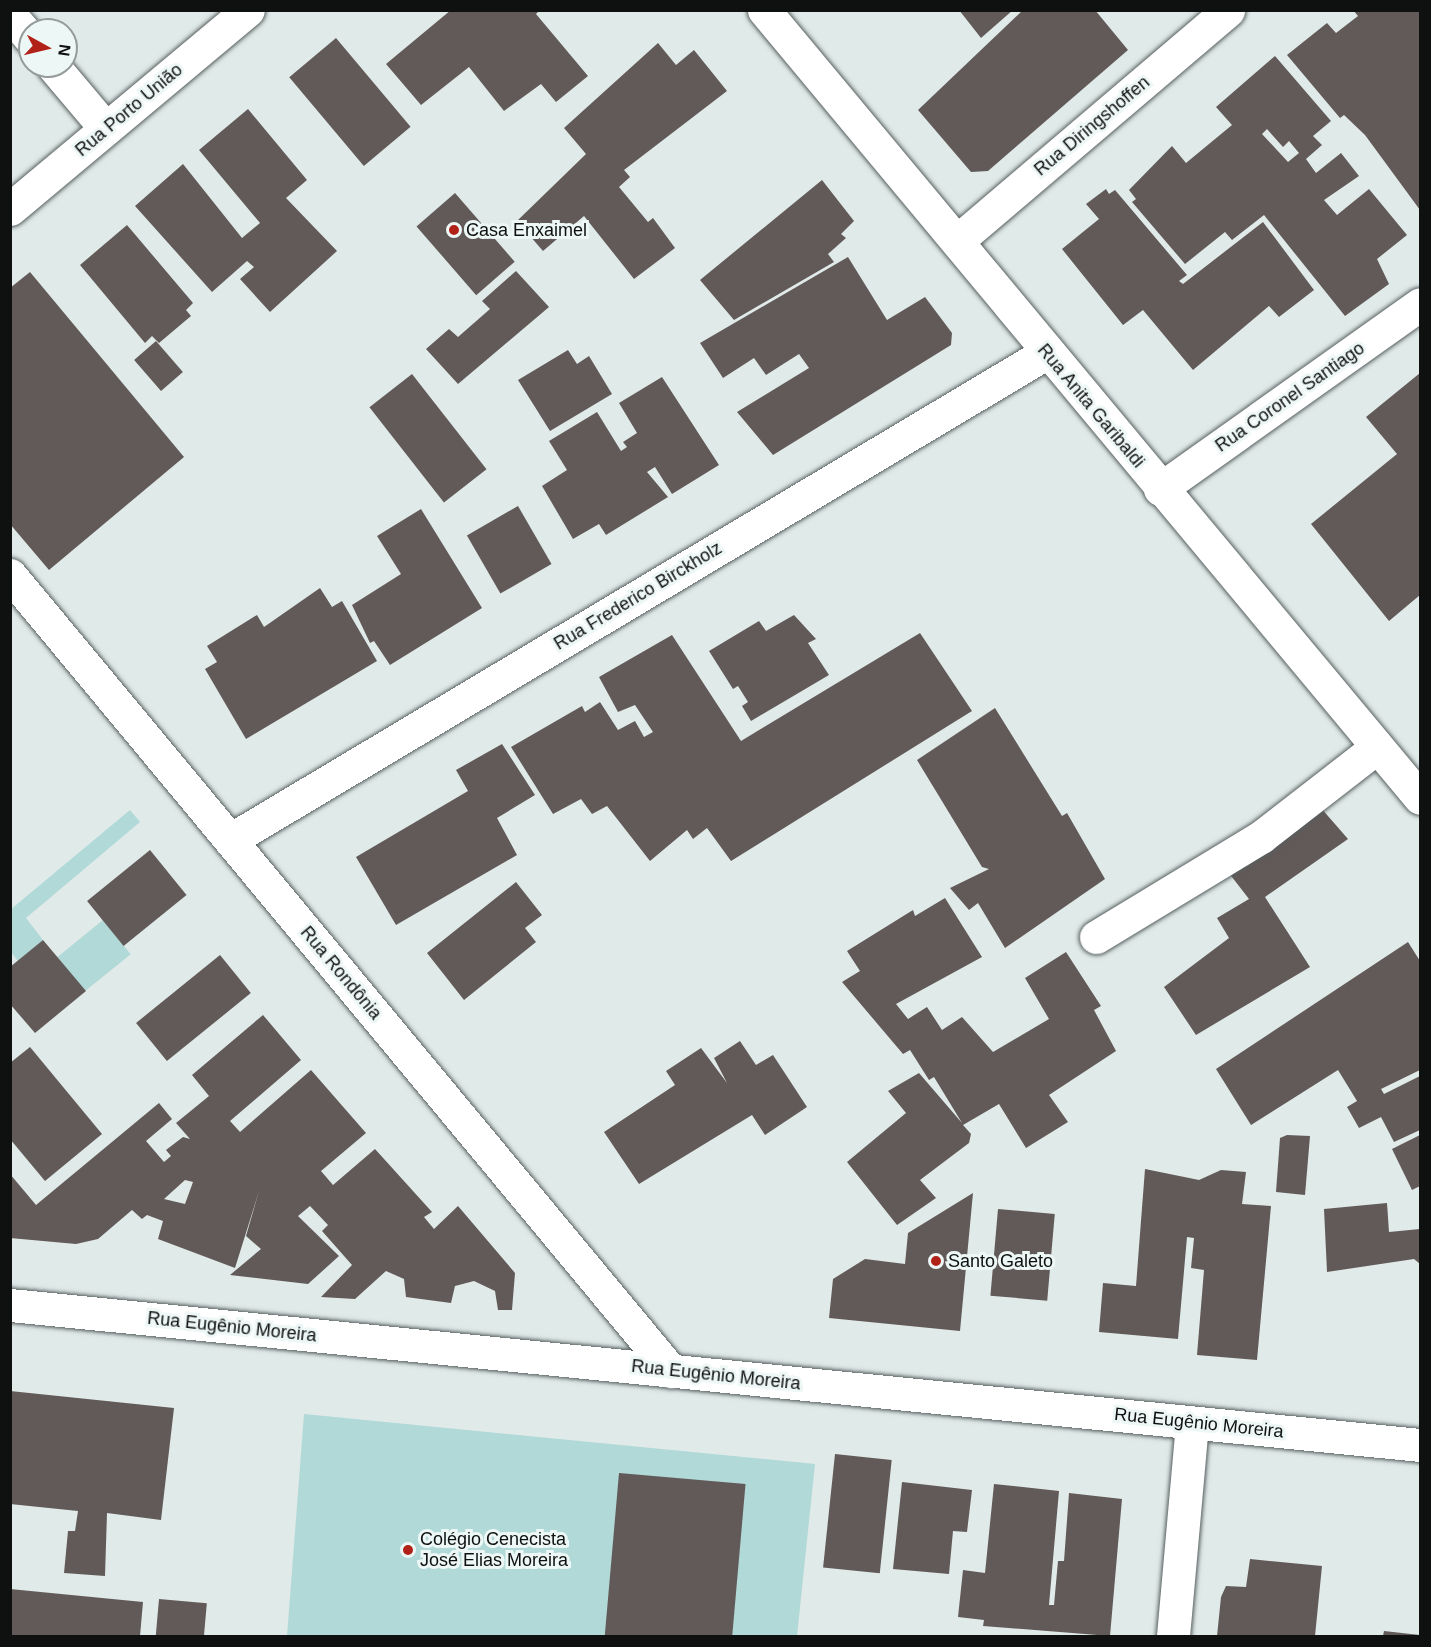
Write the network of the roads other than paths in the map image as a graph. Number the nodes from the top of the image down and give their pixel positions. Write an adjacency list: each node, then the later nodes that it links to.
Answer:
1 (248, 10): 5 (street, Rua Porto União)
2 (764, 10): 7 (street, Rua Anita Garibaldi)
3 (1228, 10): 7 (street, Rua Diringshoffen)
4 (63, 78): 5 (street)
5 (106, 129): 6 (street, Rua Porto União)
6 (10, 209)
7 (957, 241): 9 (street, Rua Anita Garibaldi)
8 (1420, 304): 10 (street, Rua Coronel Santiago)
9 (1046, 352): 10 (street, Rua Anita Garibaldi); 14 (street, Rua Frederico Birckholz)
10 (1160, 489): 12 (street, Rua Anita Garibaldi)
11 (10, 575): 14 (street, Rua Rondônia)
12 (1377, 747): 13 (street, Rua Anita Garibaldi); 15 (street)
13 (1420, 798)
14 (230, 840): 17 (street, Rua Rondônia)
15 (1096, 937)
16 (10, 1305): 17 (street, Rua Eugênio Moreira)
17 (671, 1371): 18 (street, Rua Eugênio Moreira)
18 (1192, 1423): 19 (street, Rua Eugênio Moreira); 20 (street)
19 (1420, 1445)
20 (1173, 1636)

